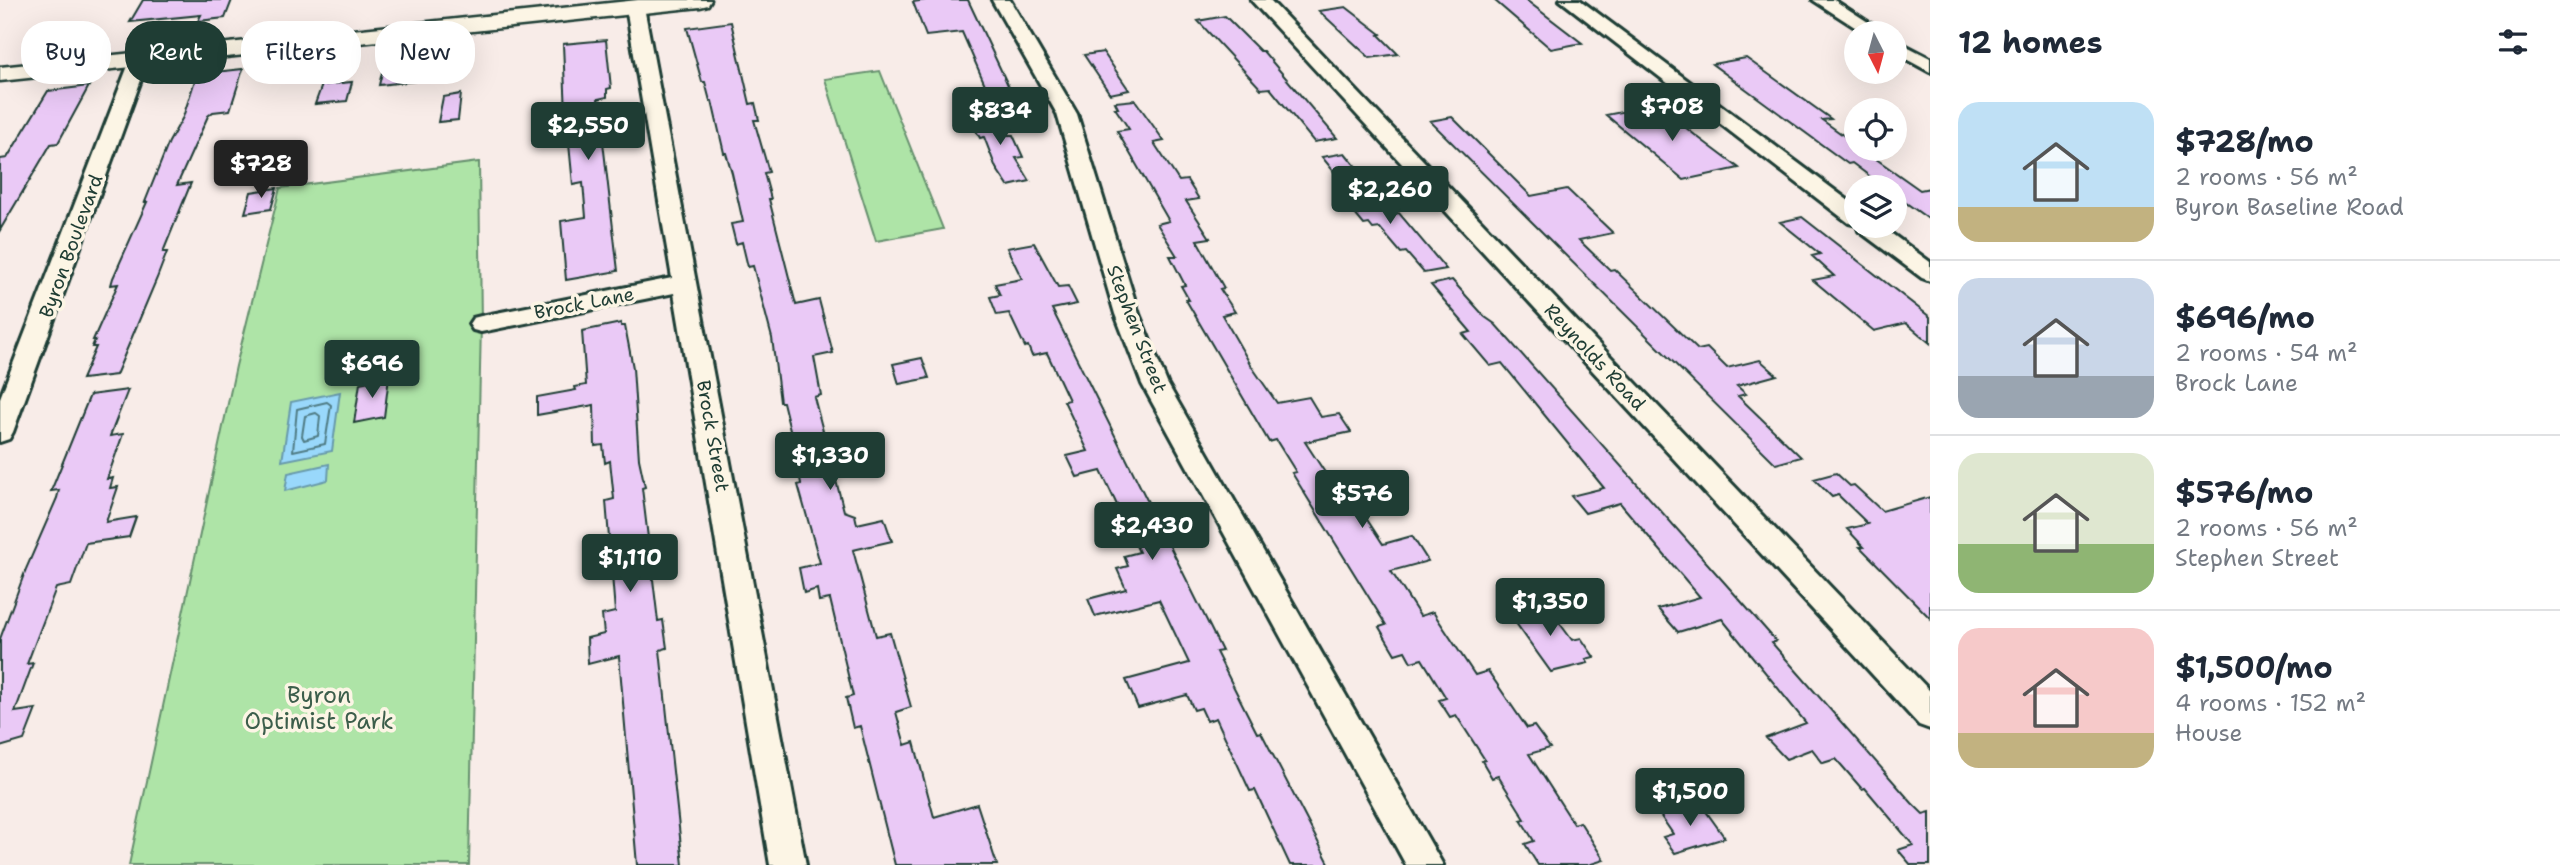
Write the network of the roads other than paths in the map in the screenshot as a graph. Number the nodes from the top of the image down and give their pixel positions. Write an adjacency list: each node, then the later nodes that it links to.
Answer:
1 (699, 0): 6 (main road)
2 (1001, 0): 22 (street, Stephen Street)
3 (1260, 0): 20 (street, Reynolds Road)
4 (1569, 0): 14 (street)
5 (1822, 0): 7 (street)
6 (635, 7): 8 (main road); 17 (street, Brock Street)
7 (1856, 21)
8 (227, 49)
9 (1908, 53): 11 (street)
10 (125, 60): 12 (main road)
11 (1930, 66)
12 (0, 74)
13 (130, 84): 19 (street, Byron Boulevard)
14 (1844, 208)
15 (1883, 238): 16 (street)
16 (1930, 273)
17 (686, 283): 18 (street, Brock Lane); 21 (street, Brock Street)
18 (481, 324)
19 (0, 432)
20 (1930, 714)
21 (788, 865)
22 (1425, 865)

